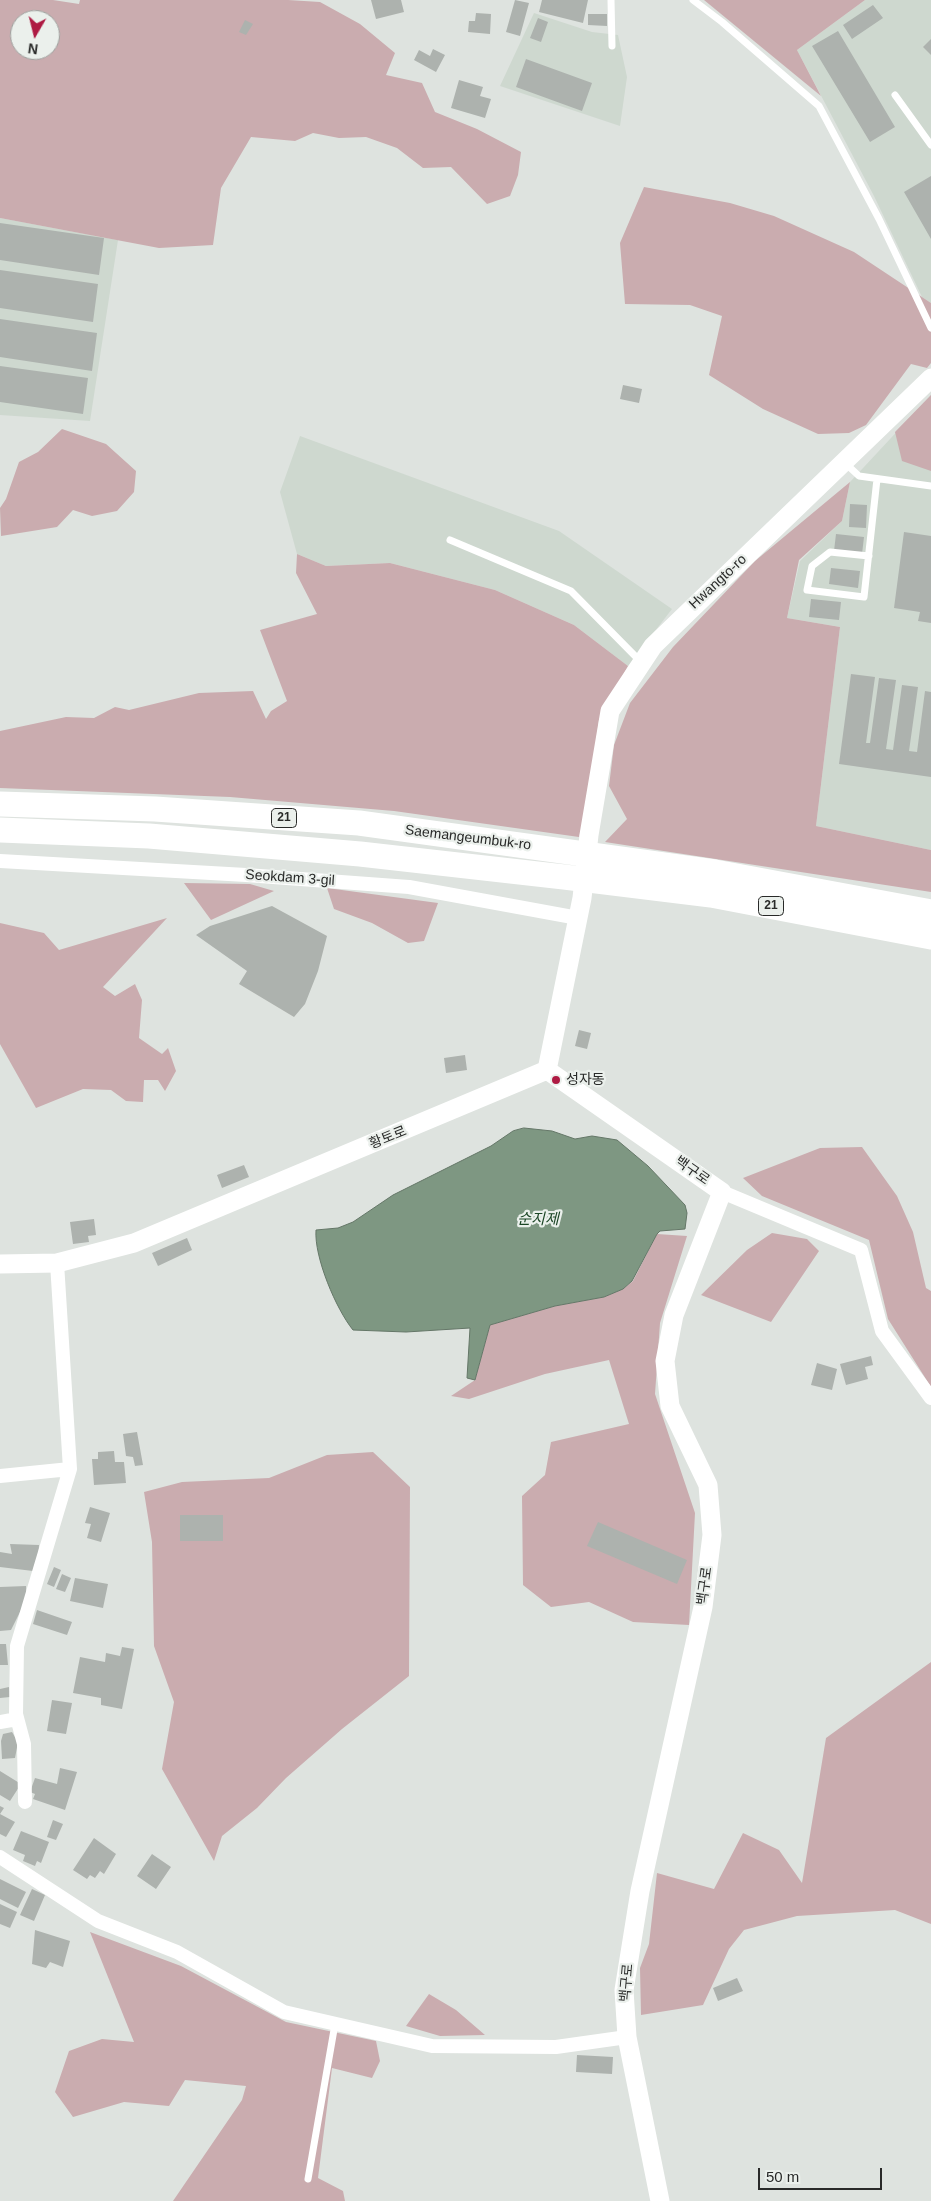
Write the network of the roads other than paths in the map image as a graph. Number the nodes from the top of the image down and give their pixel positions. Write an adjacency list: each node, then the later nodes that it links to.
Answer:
1 (611, 0): 3 (lane)
2 (693, 0): 6 (lane)
3 (612, 46)
4 (895, 95): 5 (lane)
5 (931, 145)
6 (931, 328)
7 (931, 378): 8 (main road, Hwangto-ro)
8 (845, 462): 9 (lane); 13 (main road, Hwangto-ro)
9 (877, 479): 10 (lane); 12 (lane)
10 (931, 486)
11 (450, 540): 13 (lane)
12 (868, 556): 12 (lane)
13 (641, 663): 18 (main road, Hwangto-ro)
14 (0, 804): 17 (highway, Saemangeumbuk-ro / 21)
15 (0, 830): 19 (highway, Saemangeumbuk-ro / 21)
16 (0, 861): 18 (street, Seokdam 3-gil)
17 (931, 912)
18 (578, 918): 20 (main road)
19 (931, 937)
20 (547, 1070): 21 (main road, 백구로); 22 (main road, 황토로)
21 (722, 1192): 24 (street); 32 (main road, 백구로)
22 (57, 1263): 23 (main road, 황토로); 25 (street)
23 (0, 1264)
24 (931, 1398)
25 (70, 1469): 26 (street); 27 (street)
26 (0, 1476)
27 (17, 1719): 28 (street); 29 (street)
28 (0, 1722)
29 (25, 1802)
30 (0, 1857): 31 (street)
31 (335, 2024): 32 (street); 33 (lane)
32 (627, 2037): 34 (main road, 백구로)
33 (308, 2179)
34 (660, 2201)

